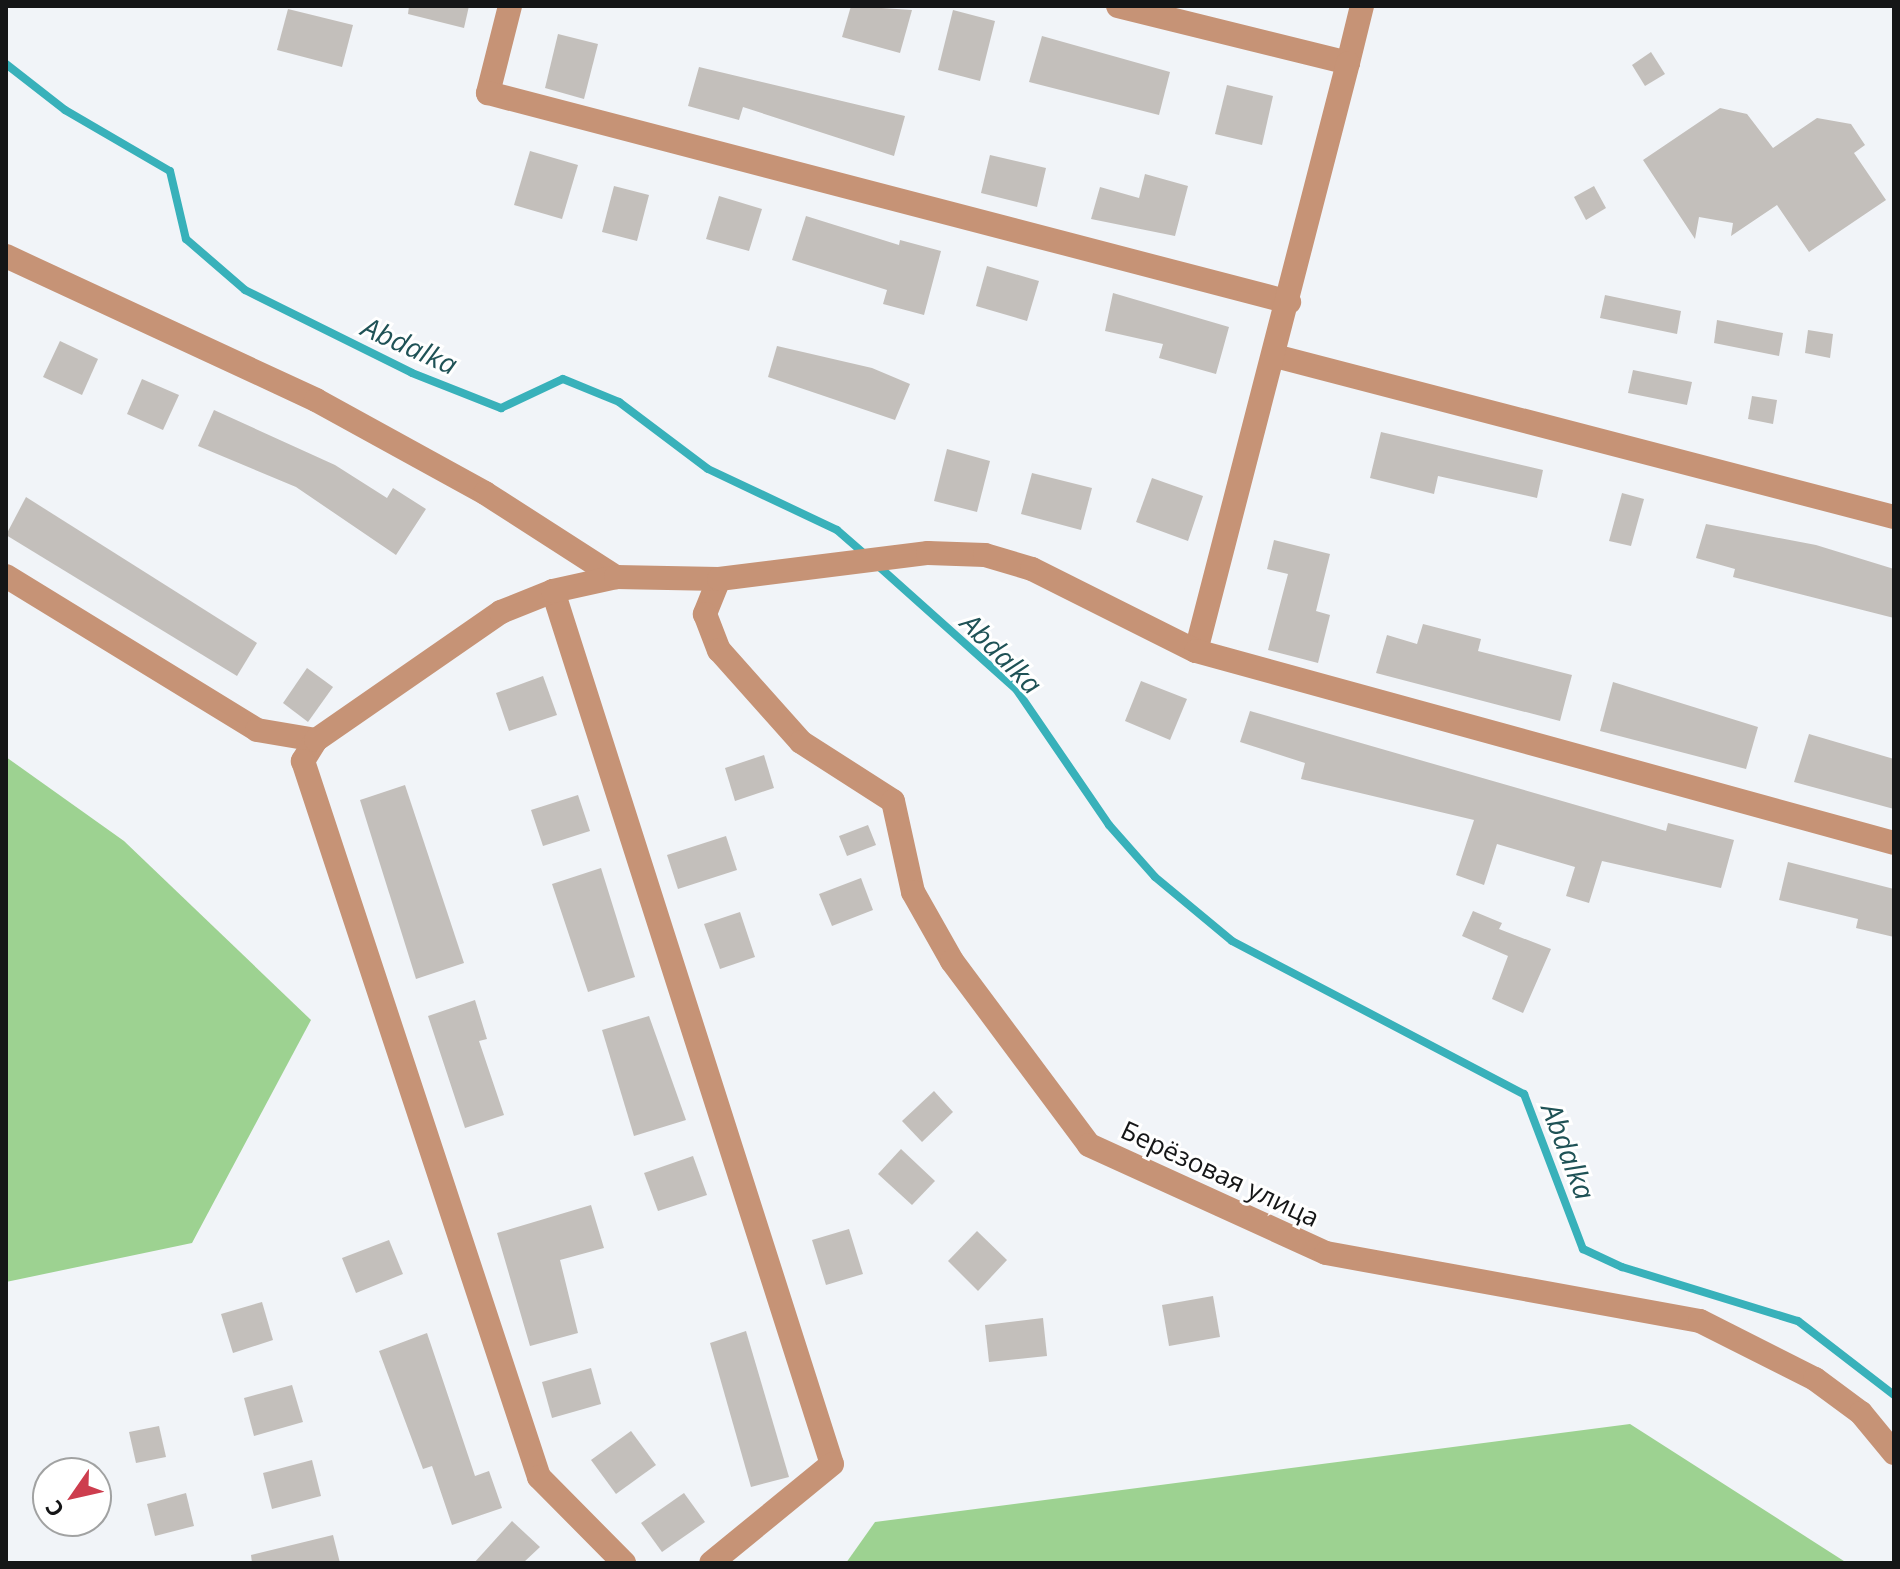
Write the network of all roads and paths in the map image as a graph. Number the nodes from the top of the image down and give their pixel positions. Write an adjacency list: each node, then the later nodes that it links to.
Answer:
1 (510, 6): 6 (street)
2 (1118, 6): 4 (street)
3 (1362, 6): 4 (street)
4 (1348, 63): 6 (street)
5 (6, 256): 10 (street)
6 (1289, 302): 7 (street)
7 (1275, 356): 8 (street); 13 (street)
8 (1894, 517)
9 (6, 576): 14 (street)
10 (616, 577): 11 (street); 12 (street)
11 (719, 579): 13 (street); 16 (street, Берёзовая улица)
12 (553, 591): 14 (street); 18 (street)
13 (1196, 651): 15 (street)
14 (316, 740): 17 (street)
15 (1894, 843)
16 (1894, 1453)
17 (624, 1563)
18 (711, 1563)

